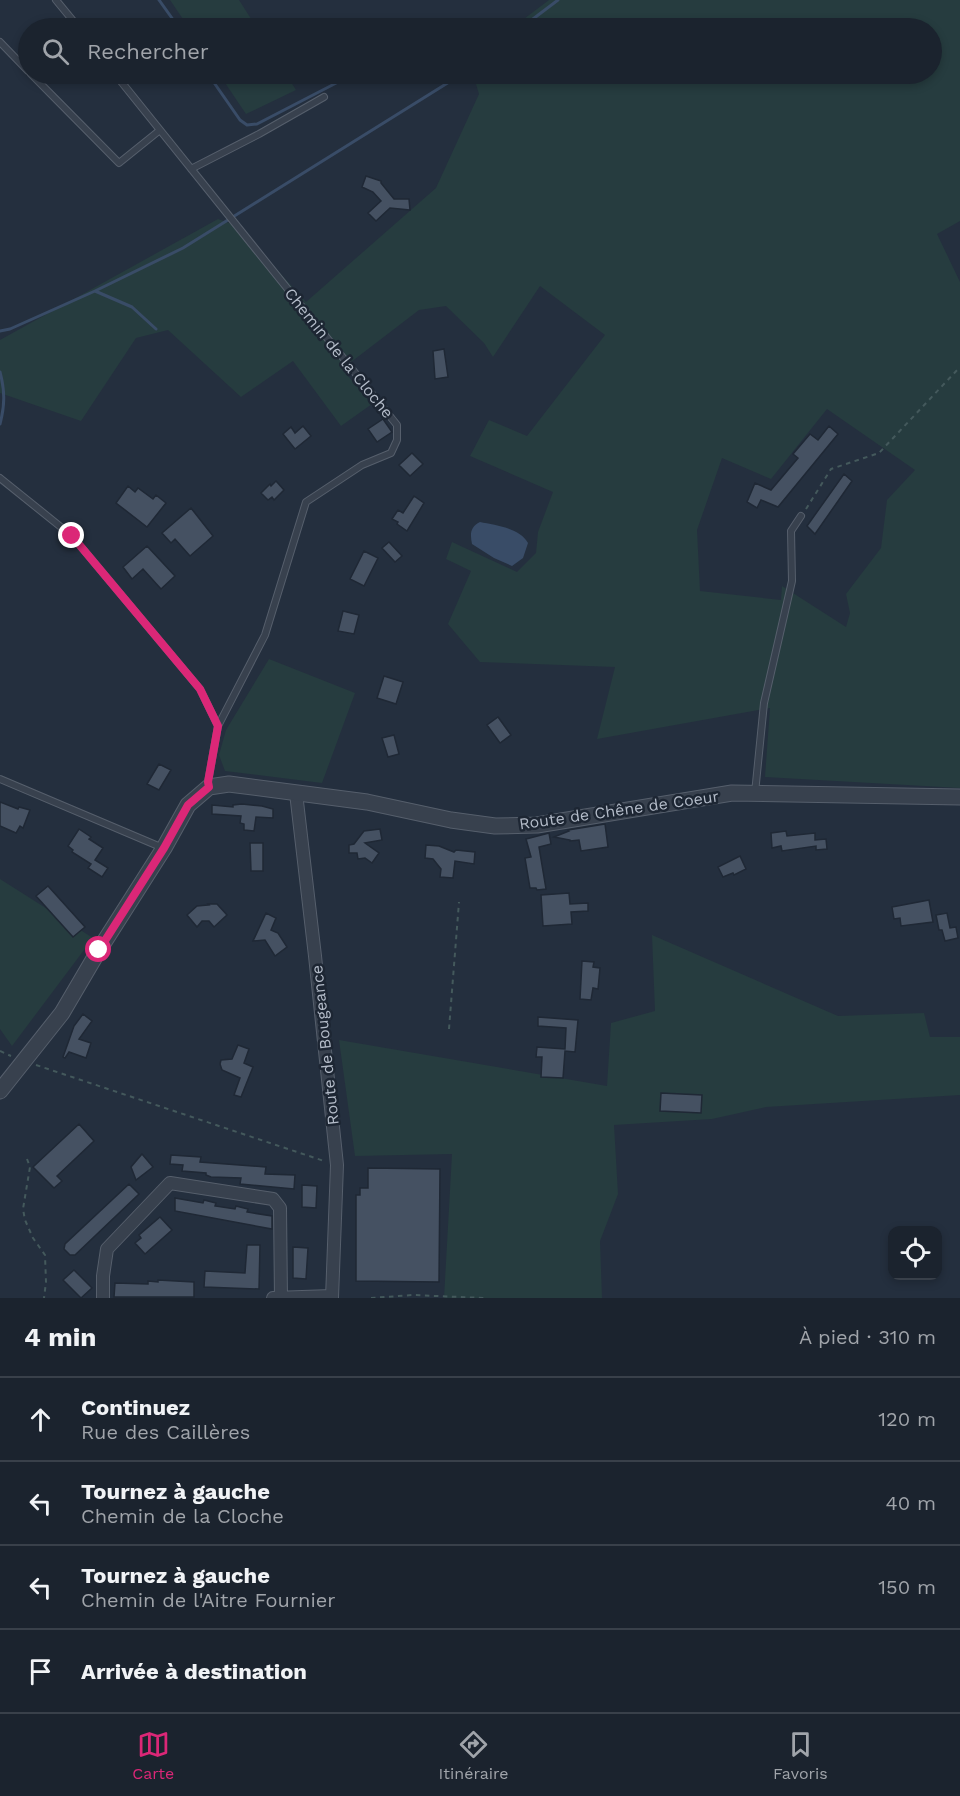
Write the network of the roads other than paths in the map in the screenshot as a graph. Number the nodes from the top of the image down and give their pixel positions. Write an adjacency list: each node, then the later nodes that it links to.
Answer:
1 (56, 0): 2 (lane)
2 (71, 18)
3 (0, 42): 4 (lane)
4 (18, 60)
5 (42, 84): 8 (lane)
6 (123, 84): 8 (lane)
7 (324, 97): 9 (lane)
8 (160, 130): 9 (lane)
9 (191, 169): 12 (lane, Chemin de la Cloche)
10 (0, 477): 12 (lane)
11 (801, 516): 16 (lane)
12 (218, 726): 14 (lane, Chemin de la Cloche)
13 (0, 779): 18 (lane)
14 (209, 787): 15 (street, Route de Chêne de Coeur); 18 (street)
15 (296, 793): 16 (street, Route de Chêne de Coeur); 20 (street, Route de Bougeance)
16 (755, 793): 17 (street, Route de Chêne de Coeur)
17 (960, 797)
18 (164, 848): 19 (street)
19 (0, 1091)
20 (332, 1297): 22 (street)
21 (103, 1298): 22 (street)
22 (279, 1298)

